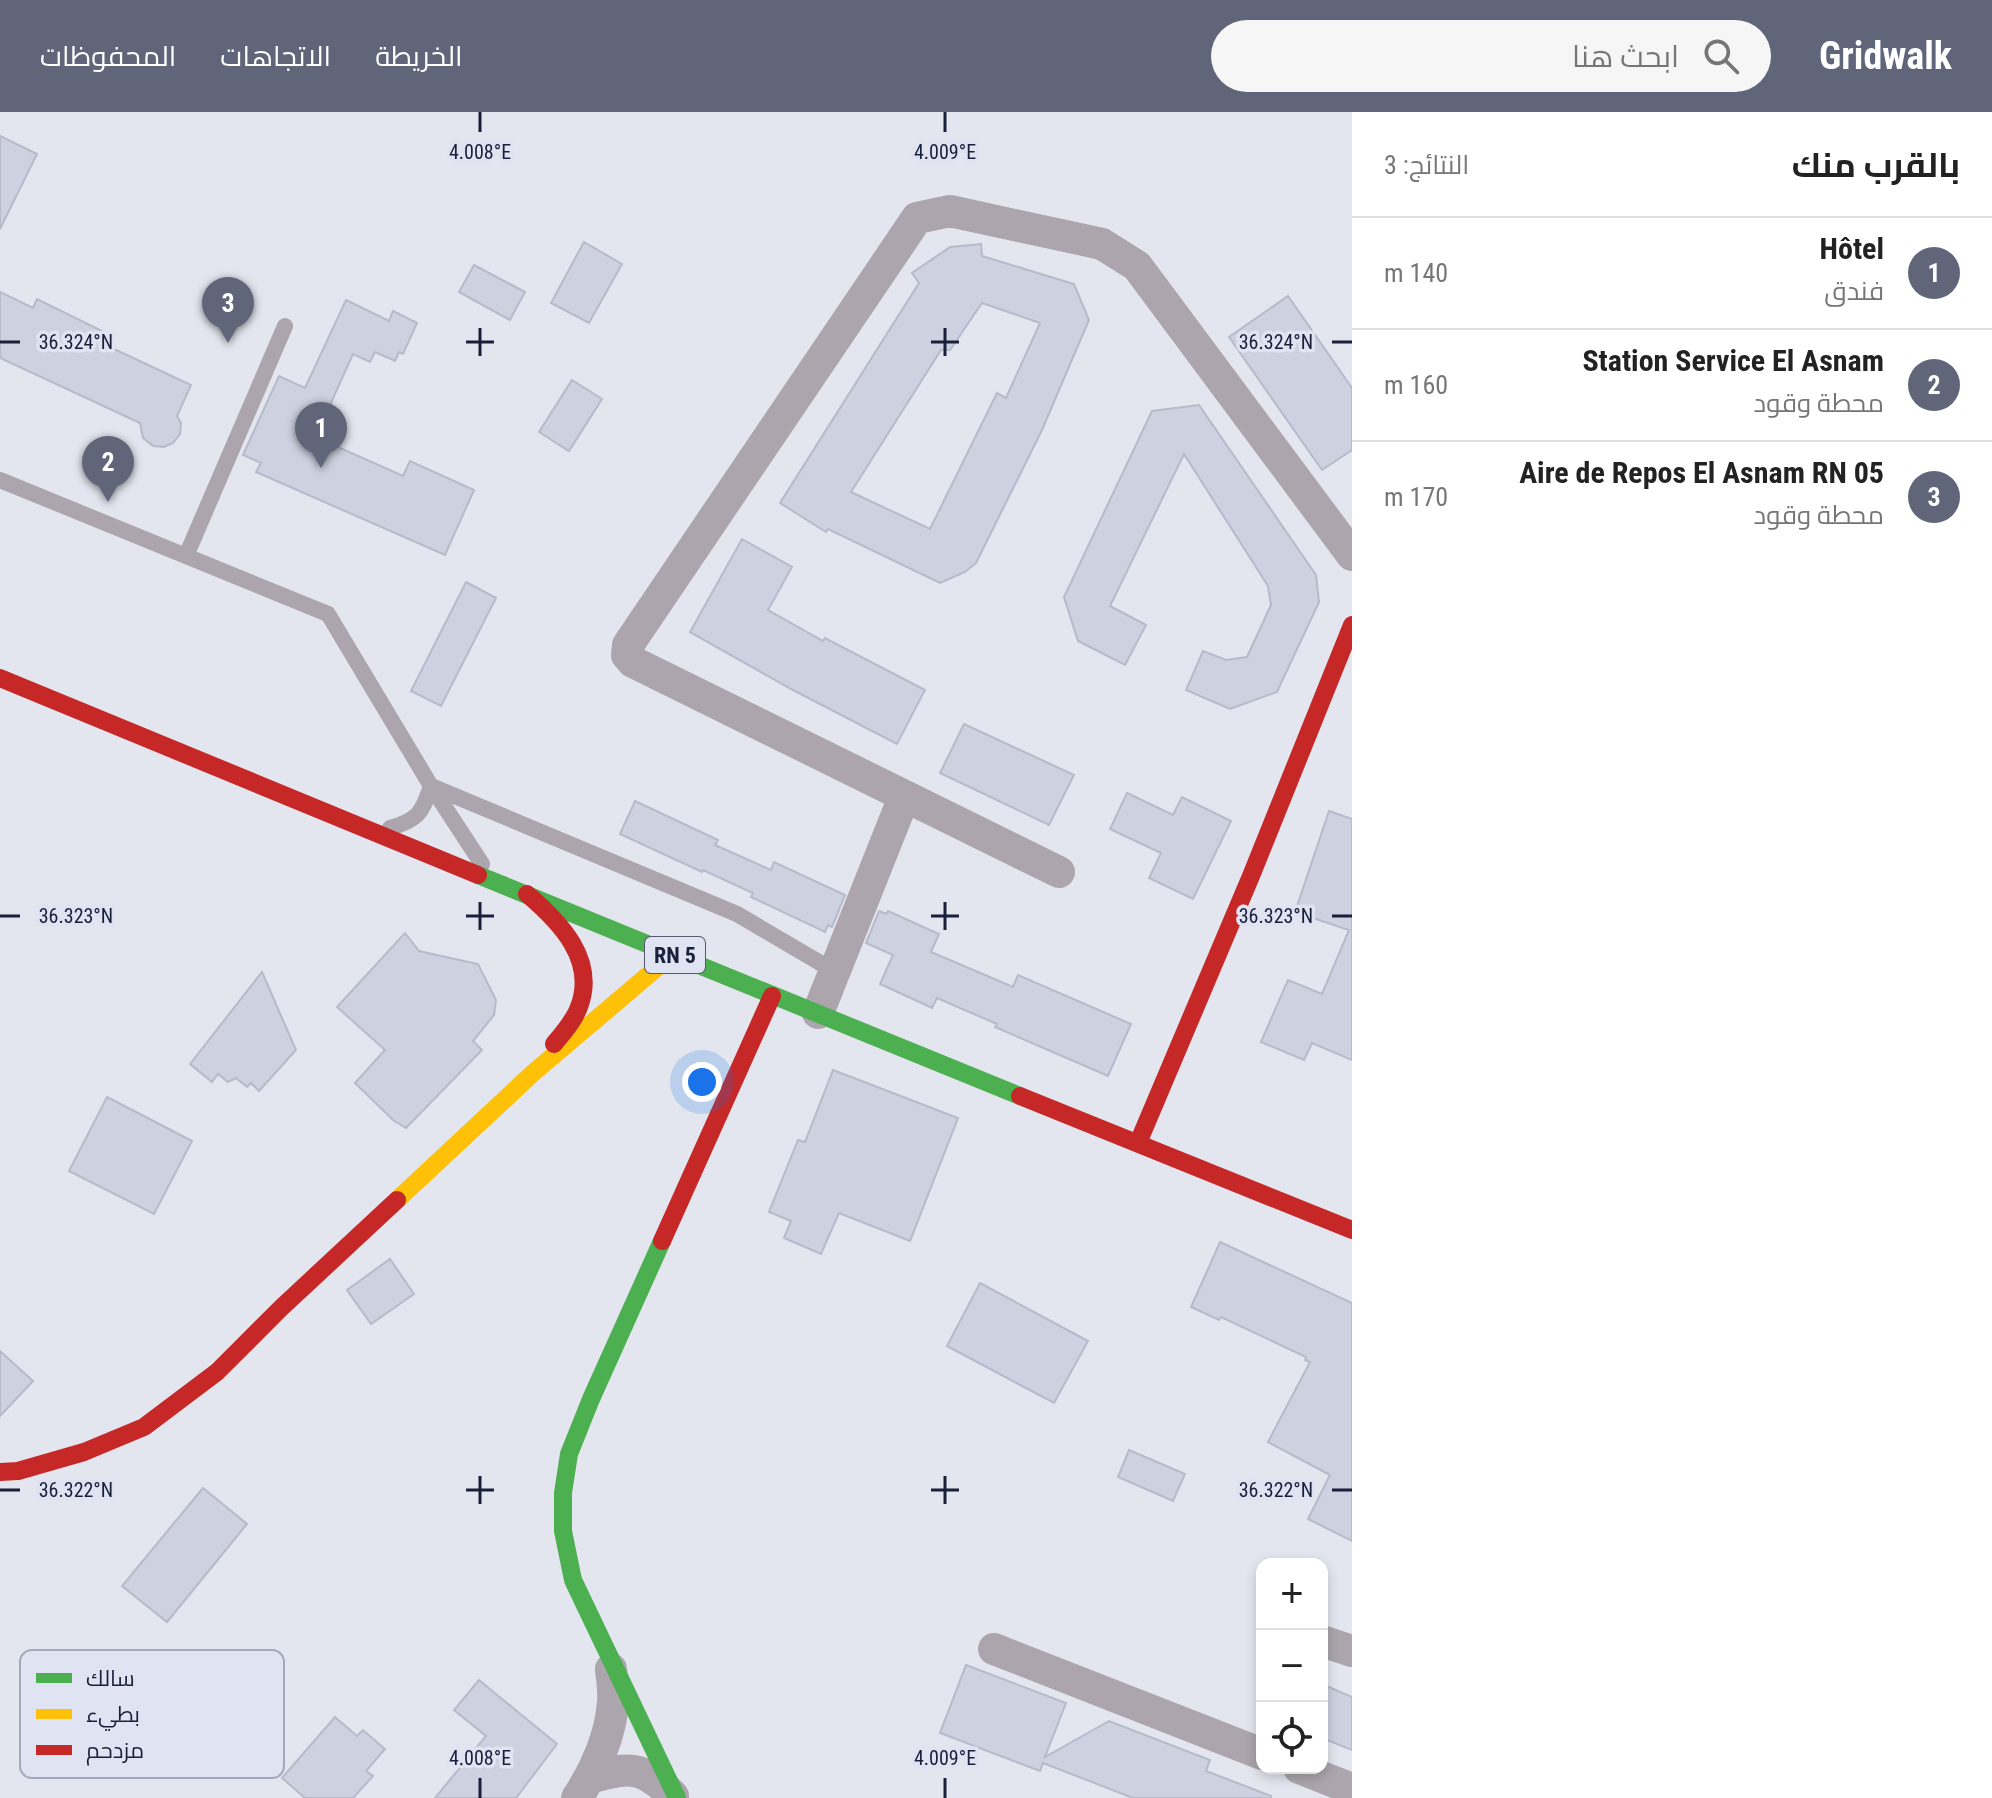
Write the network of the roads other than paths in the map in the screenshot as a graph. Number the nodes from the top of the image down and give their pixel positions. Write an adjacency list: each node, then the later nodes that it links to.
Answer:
1 (285, 326): 4 (lane)
2 (0, 480): 4 (lane)
3 (1352, 555): 8 (street)
4 (186, 556): 7 (lane)
5 (1352, 625): 18 (street)
6 (0, 678): 9 (street, RN 5)
7 (431, 786): 9 (lane); 11 (lane); 14 (lane)
8 (904, 797): 10 (street); 14 (street)
9 (377, 832): 11 (street, RN 5)
10 (1059, 872)
11 (491, 879): 12 (street, RN 5)
12 (525, 893): 13 (street, RN 5); 17 (street)
13 (673, 954): 15 (street, RN 5); 17 (street)
14 (834, 971): 16 (street)
15 (772, 996): 16 (street, RN 5); 24 (street)
16 (818, 1013): 18 (street, RN 5)
17 (533, 1073): 20 (street)
18 (1138, 1143): 19 (street, RN 5)
19 (1352, 1230)
20 (0, 1472)
21 (1328, 1643): 23 (street)
22 (994, 1649): 25 (street)
23 (1352, 1651)
24 (610, 1656): 27 (street); 29 (street)
25 (1256, 1752)
26 (1314, 1774): 28 (street)
27 (584, 1788): 29 (street)
28 (1352, 1789)
29 (676, 1798)

